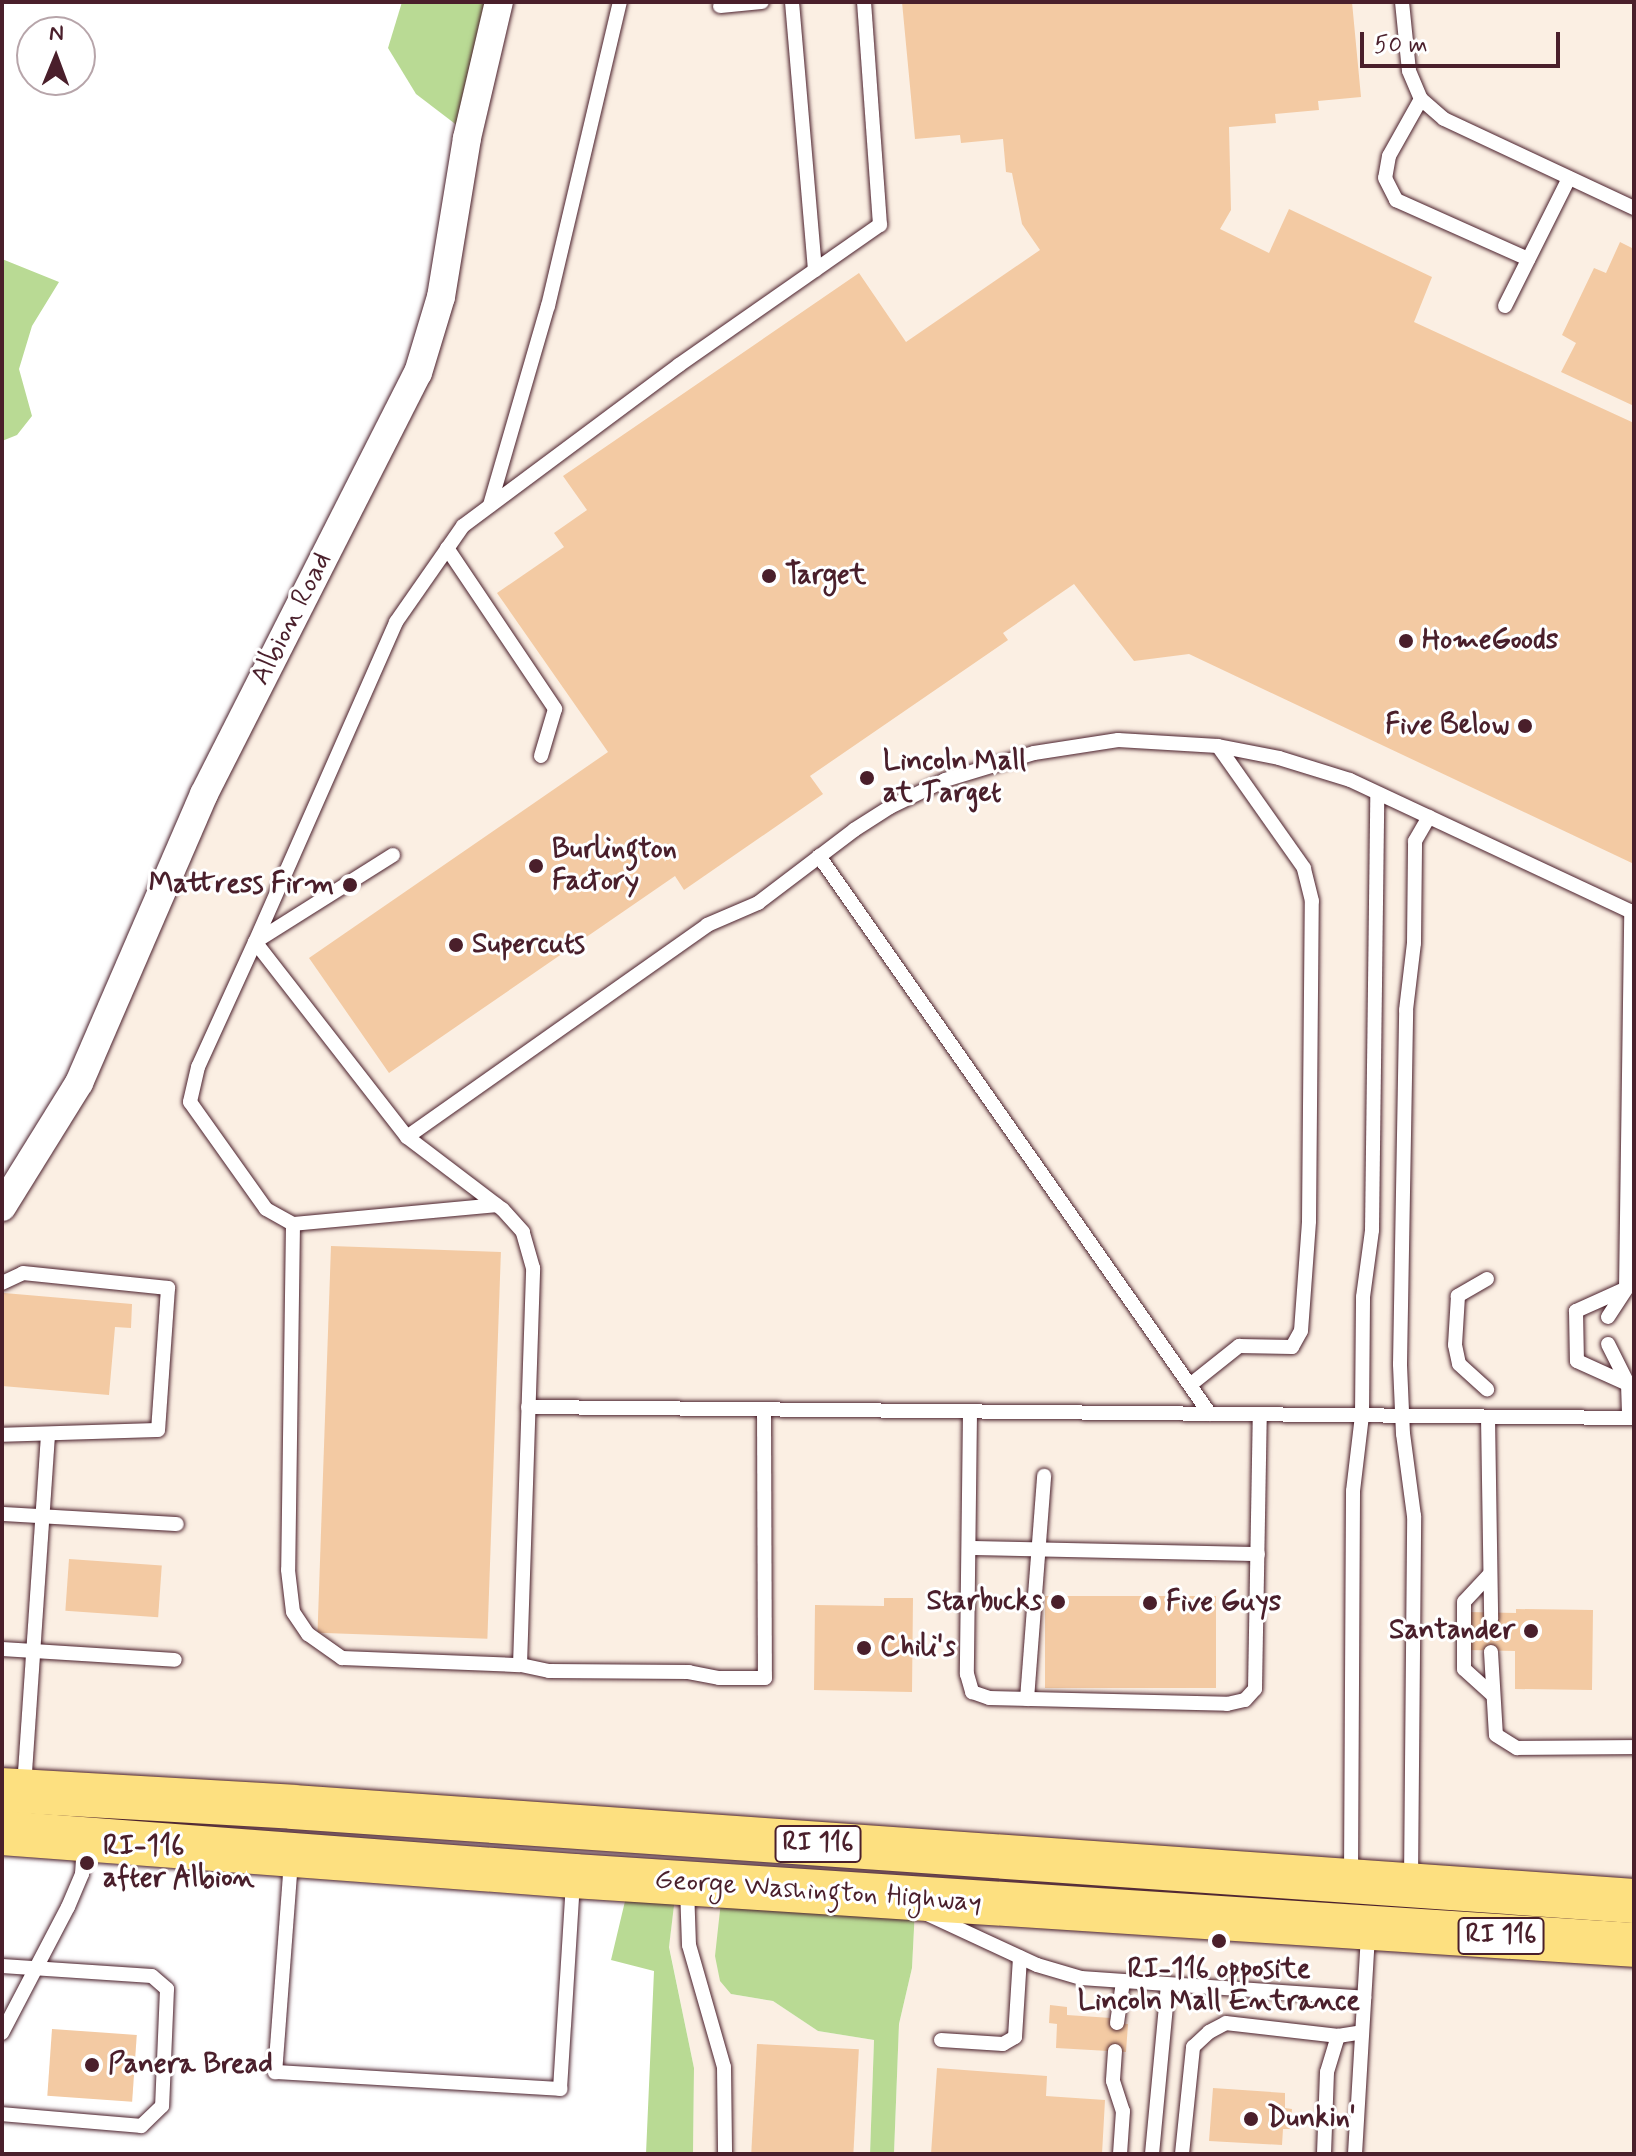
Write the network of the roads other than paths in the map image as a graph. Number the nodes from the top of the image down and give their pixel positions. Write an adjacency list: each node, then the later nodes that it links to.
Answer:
1 (499, 2): 26 (street, Albion Road)
2 (620, 2): 14 (lane)
3 (762, 2): 7 (lane)
4 (792, 2): 12 (lane)
5 (864, 2): 12 (lane)
6 (1402, 2): 8 (lane)
7 (720, 6)
8 (1421, 99): 9 (lane); 11 (lane)
9 (1569, 178): 10 (lane); 11 (lane)
10 (1634, 208)
11 (1528, 259): 13 (lane)
12 (815, 270): 14 (lane)
13 (1505, 306)
14 (490, 505): 15 (lane)
15 (447, 548): 17 (lane); 23 (lane)
16 (1218, 746): 18 (lane); 21 (lane); 34 (lane)
17 (541, 756)
18 (1377, 794): 19 (lane); 41 (lane)
19 (1429, 817): 22 (lane); 42 (lane)
20 (393, 855): 23 (lane)
21 (819, 856): 24 (lane); 34 (lane)
22 (1633, 912): 30 (lane)
23 (255, 942): 24 (lane); 27 (lane)
24 (407, 1137): 25 (lane)
25 (496, 1205): 27 (lane); 36 (lane)
26 (2, 1207)
27 (293, 1224): 60 (lane)
28 (1487, 1279): 35 (lane)
29 (2, 1283): 46 (lane)
30 (1631, 1294): 31 (lane); 33 (lane)
31 (1608, 1317)
32 (1608, 1344): 33 (lane)
33 (1632, 1379): 44 (lane)
34 (1190, 1385): 39 (lane)
35 (1487, 1389)
36 (528, 1407): 37 (lane); 60 (lane)
37 (764, 1409): 38 (lane); 60 (lane)
38 (970, 1412): 39 (lane); 51 (lane)
39 (1210, 1414): 40 (lane)
40 (1260, 1415): 41 (lane); 53 (lane)
41 (1362, 1416): 42 (lane); 73 (lane)
42 (1402, 1416): 43 (lane); 70 (lane)
43 (1488, 1417): 44 (lane); 54 (lane)
44 (1632, 1418)
45 (2, 1435): 46 (lane)
46 (48, 1435): 49 (lane)
47 (1044, 1476): 52 (lane)
48 (2, 1514): 49 (lane)
49 (43, 1517): 50 (lane); 57 (lane)
50 (177, 1524)
51 (969, 1548): 52 (lane); 62 (lane)
52 (1036, 1549): 53 (lane); 62 (lane)
53 (1258, 1554): 62 (lane)
54 (1490, 1574): 55 (lane); 61 (lane)
55 (1491, 1619)
56 (2, 1649): 57 (lane)
57 (34, 1651): 59 (lane); 64 (lane)
58 (1491, 1652): 61 (lane)
59 (175, 1660)
60 (520, 1665)
61 (1492, 1694): 63 (lane)
62 (1027, 1699)
63 (1634, 1747)
64 (13, 1791): 73 (main road, George Washington Highway / RI 116)
65 (2, 1833): 66 (main road, George Washington Highway / RI 116)
66 (84, 1841): 67 (main road, George Washington Highway / RI 116); 77 (lane)
67 (292, 1857): 68 (main road, George Washington Highway / RI 116); 68 (lane)
68 (574, 1876): 69 (main road, George Washington Highway / RI 116)
69 (687, 1883): 71 (main road, George Washington Highway / RI 116); 88 (lane)
70 (1405, 1891): 72 (main road, George Washington Highway / RI 116); 73 (main road, George Washington Highway / RI 116)
71 (887, 1895): 73 (main road, George Washington Highway / RI 116); 75 (lane)
72 (1634, 1901)
73 (1363, 1908): 74 (main road, George Washington Highway / RI 116); 80 (lane)
74 (1634, 1945)
75 (1020, 1957): 78 (lane); 85 (lane)
76 (2, 1966): 77 (lane)
77 (33, 1969): 83 (lane); 87 (lane)
78 (1123, 1982): 79 (lane); 81 (lane)
79 (1168, 1985): 80 (lane); 90 (lane)
80 (1364, 1998): 82 (lane)
81 (1117, 2023)
82 (1362, 2032): 84 (lane); 93 (lane)
83 (2, 2033)
84 (1338, 2036): 91 (lane); 92 (lane)
85 (941, 2040)
86 (1115, 2051): 89 (lane)
87 (2, 2114)
88 (725, 2154)
89 (1120, 2154)
90 (1152, 2154)
91 (1182, 2154)
92 (1324, 2154)
93 (1355, 2154)

